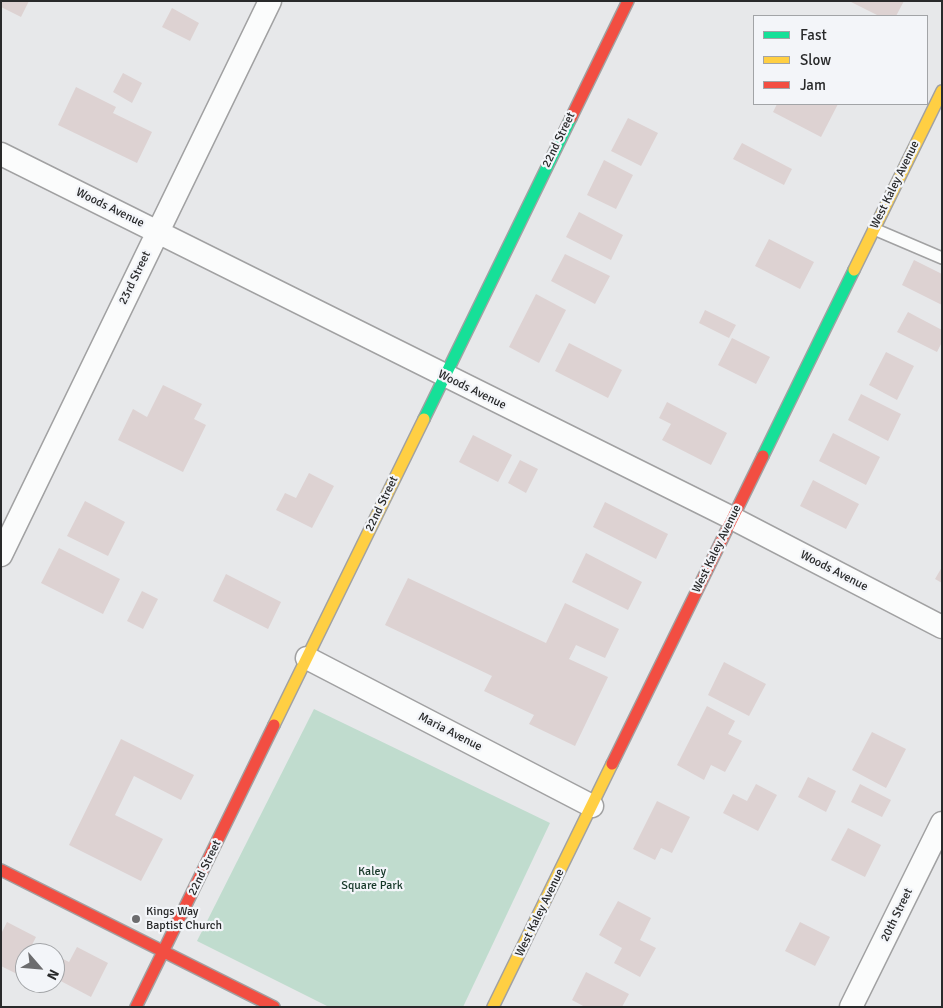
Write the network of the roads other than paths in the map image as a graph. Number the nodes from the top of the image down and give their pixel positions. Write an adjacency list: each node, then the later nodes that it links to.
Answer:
1 (270, 1): 8 (street, 23rd Street)
2 (628, 1): 10 (street, 22nd Street)
3 (942, 91): 4 (street, West Kaley Avenue)
4 (930, 114): 5 (lane); 7 (street, West Kaley Avenue)
5 (942, 120)
6 (1, 154): 8 (street, Woods Avenue)
7 (874, 229): 9 (lane); 11 (street, West Kaley Avenue)
8 (158, 231): 10 (street, Woods Avenue); 12 (street, 23rd Street)
9 (942, 258)
10 (444, 376): 11 (street, Woods Avenue); 14 (street, 22nd Street)
11 (732, 518): 13 (street, Woods Avenue); 15 (street, West Kaley Avenue)
12 (1, 555)
13 (942, 627)
14 (307, 658): 15 (street, Maria Avenue); 18 (street, 22nd Street)
15 (592, 806): 21 (street, West Kaley Avenue)
16 (942, 823): 22 (street, 20th Street)
17 (1, 870): 18 (street)
18 (164, 951): 19 (street, 22nd Street); 20 (street)
19 (136, 1007)
20 (274, 1007)
21 (493, 1007)
22 (852, 1007)

